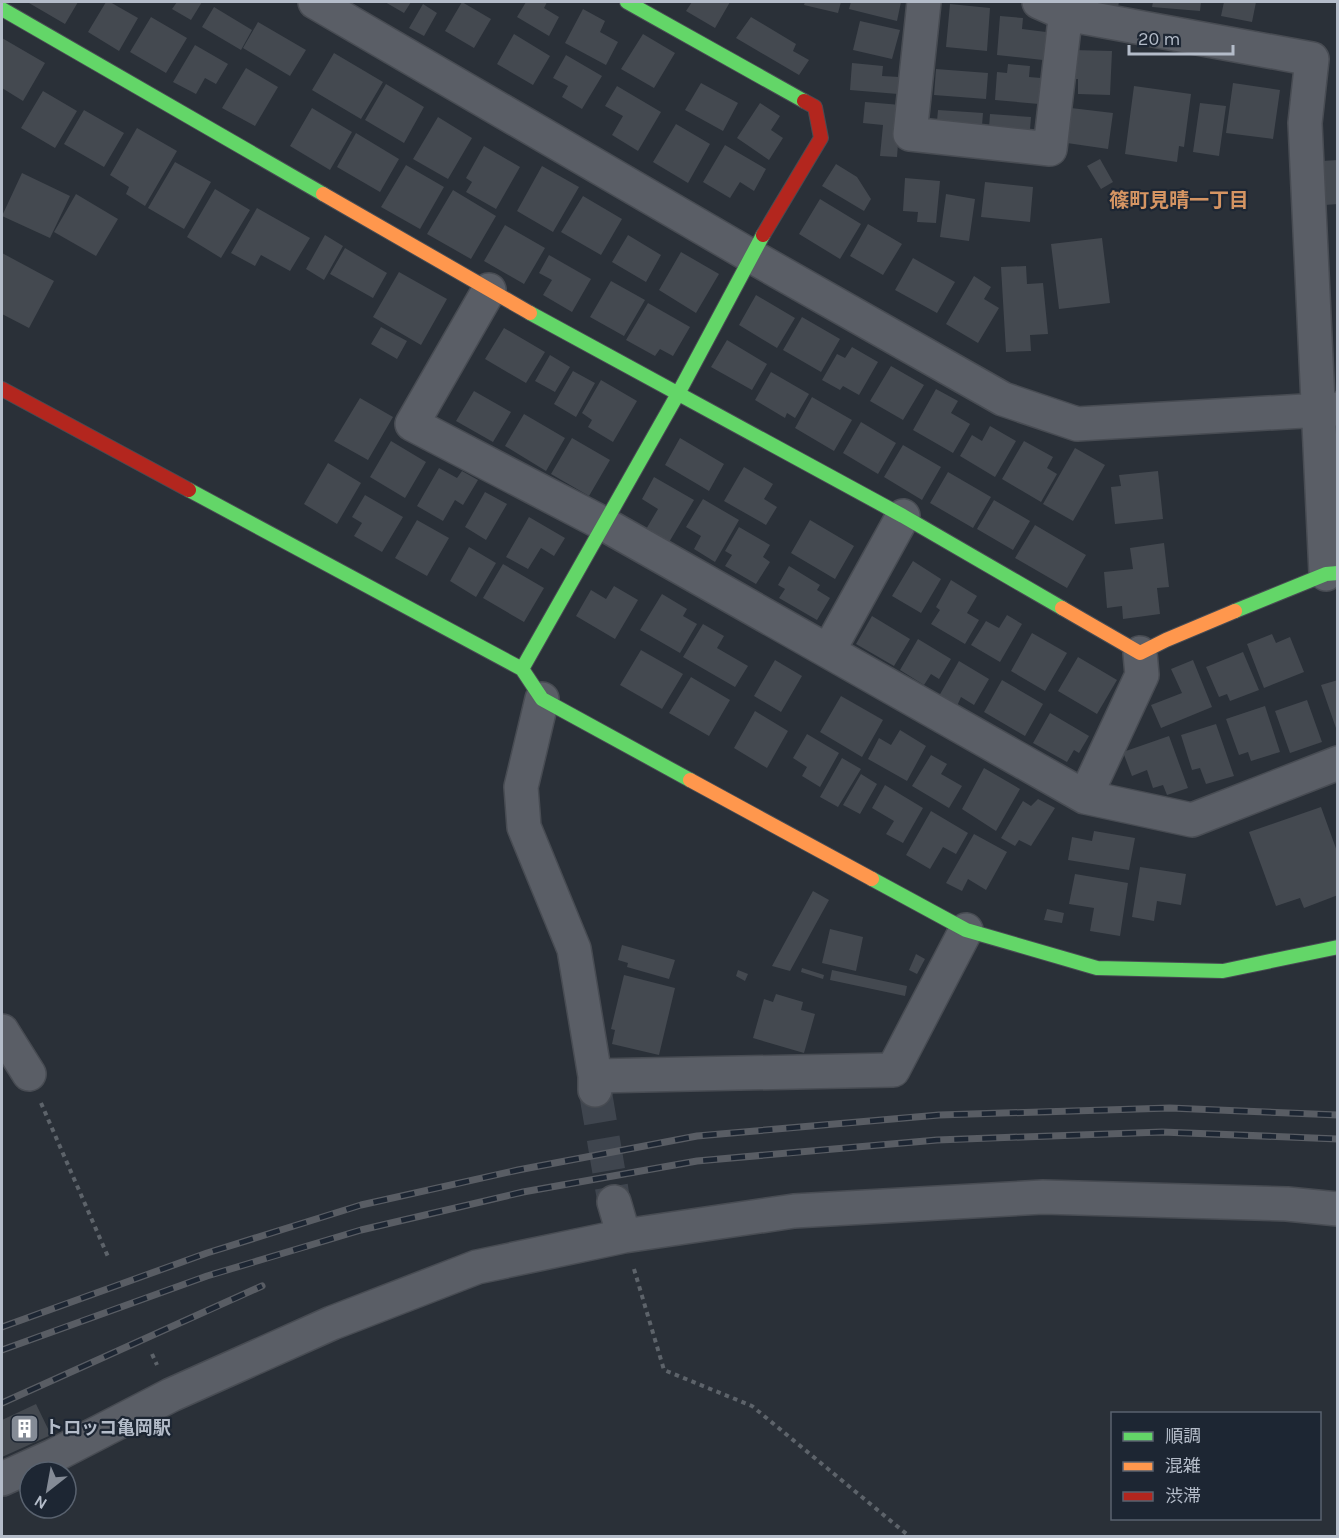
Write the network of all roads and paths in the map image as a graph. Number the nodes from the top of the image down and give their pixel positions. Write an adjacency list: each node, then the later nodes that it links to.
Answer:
1 (315, 2): 7 (street)
2 (627, 2): 7 (street)
3 (924, 2): 4 (street)
4 (1057, 6): 6 (street)
5 (2, 9): 8 (street)
6 (1324, 236): 11 (street)
7 (751, 256): 10 (street); 11 (street)
8 (489, 290): 10 (street); 13 (street)
9 (2, 389): 17 (street)
10 (679, 392): 12 (street); 13 (street)
11 (1328, 409): 14 (street)
12 (903, 516): 15 (street); 16 (street)
13 (604, 524): 15 (street); 17 (street)
14 (1332, 573): 16 (street)
15 (829, 650): 20 (street)
16 (1140, 653): 20 (street)
17 (522, 669): 18 (street)
18 (542, 699): 21 (street); 21 (street)
19 (1338, 763): 20 (street)
20 (1085, 797)
21 (966, 930): 22 (street)
22 (1338, 947)
23 (2, 1031): 24 (street)
24 (28, 1074): 28 (path)
25 (614, 1202): 27 (street)
26 (1338, 1209): 27 (street)
27 (624, 1236): 29 (street); 30 (path)
28 (109, 1259)
29 (2, 1479)
30 (909, 1536)

